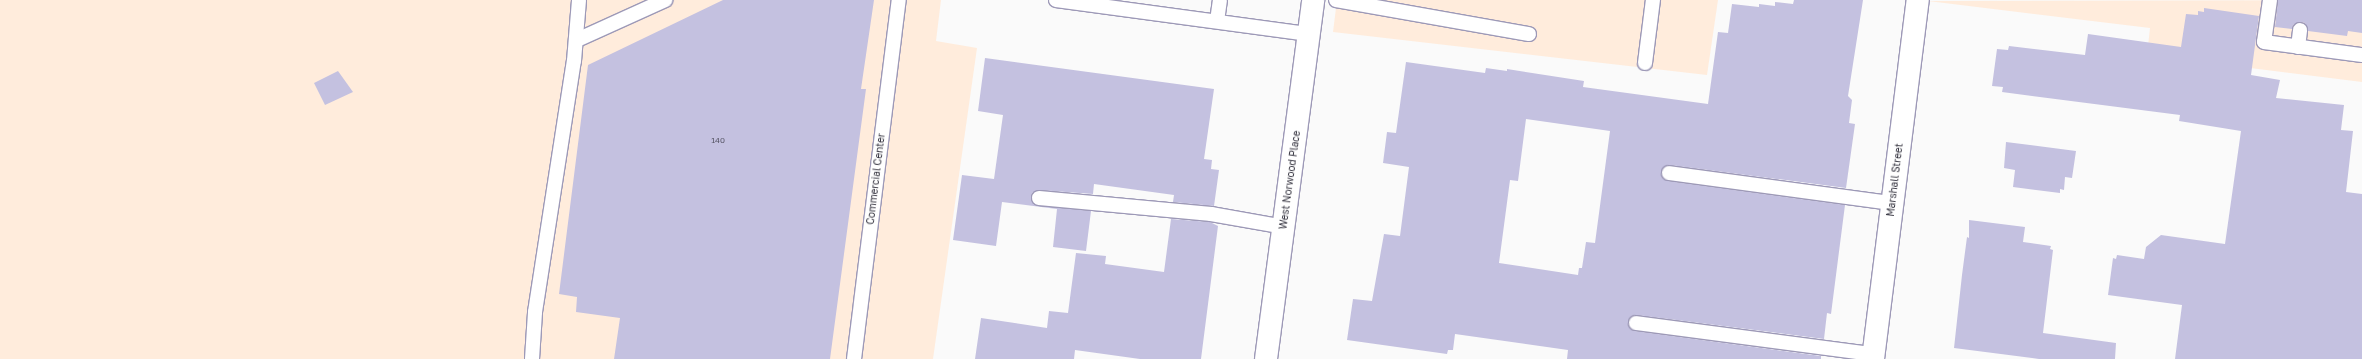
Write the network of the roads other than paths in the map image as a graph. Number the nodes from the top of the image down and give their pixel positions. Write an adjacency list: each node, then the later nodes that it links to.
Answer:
1 (579, 0): 15 (lane)
2 (666, 0): 15 (lane)
3 (899, 0): 26 (lane, Commercial Center)
4 (1056, 0): 11 (lane)
5 (1220, 0): 11 (lane)
6 (1312, 0): 13 (street, West Norwood Place)
7 (1336, 0): 14 (lane)
8 (1653, 0): 18 (lane)
9 (1918, 0): 21 (street, Marshall Street)
10 (2270, 0): 16 (lane)
11 (1217, 21): 13 (lane)
12 (2300, 30): 16 (lane)
13 (1309, 34): 22 (street, West Norwood Place)
14 (1529, 34)
15 (577, 40): 25 (lane)
16 (2298, 47): 17 (lane)
17 (2362, 55)
18 (1645, 63)
19 (1669, 173): 21 (lane)
20 (1039, 198): 22 (lane)
21 (1892, 203): 24 (street, Marshall Street)
22 (1284, 227): 27 (street, West Norwood Place)
23 (1636, 323): 24 (lane)
24 (1873, 357)
25 (532, 359)
26 (854, 359)
27 (1266, 359)

